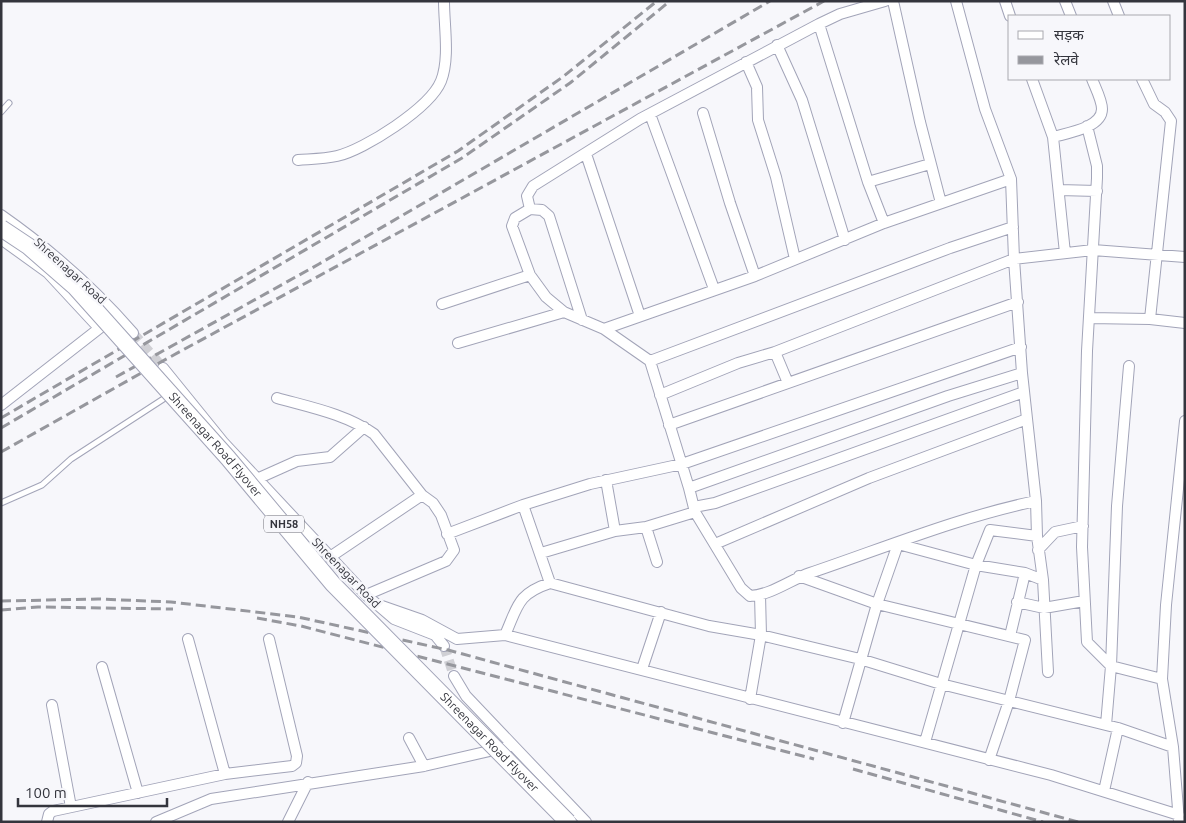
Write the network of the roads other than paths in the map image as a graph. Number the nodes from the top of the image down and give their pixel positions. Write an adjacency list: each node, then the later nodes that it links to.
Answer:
1 (444, 1): 24 (street)
2 (884, 1): 11 (street)
3 (893, 1): 25 (street)
4 (956, 1): 26 (street)
5 (1005, 1): 8 (street)
6 (1065, 1): 9 (street)
7 (1113, 1): 10 (street)
8 (1010, 15)
9 (1070, 15)
10 (1119, 15)
11 (819, 24): 12 (street); 27 (street)
12 (777, 45): 13 (street); 37 (street)
13 (746, 62): 20 (street); 42 (street)
14 (1032, 80): 22 (street)
15 (1092, 80): 21 (street)
16 (1142, 80): 40 (street)
17 (9, 103): 18 (lane)
18 (1, 112)
19 (703, 113): 45 (street)
20 (650, 114): 23 (street); 46 (street)
21 (1086, 126): 22 (street); 29 (street)
22 (1053, 137): 28 (street)
23 (586, 154): 31 (street); 51 (street)
24 (298, 160)
25 (930, 164): 27 (street); 30 (street)
26 (1011, 179): 30 (street); 34 (street)
27 (868, 182): 33 (street)
28 (1059, 190): 29 (street); 39 (street)
29 (1097, 191): 38 (street)
30 (941, 203): 33 (street)
31 (530, 209): 44 (street); 53 (street)
32 (1, 215): 50 (street, Shreenagar Road)
33 (884, 223): 37 (street)
34 (1013, 227): 43 (street); 62 (street)
35 (1, 228): 145 (highway, Shreenagar Road Flyover / NH58, bridge)
36 (1, 239): 56 (street)
37 (845, 240): 42 (street)
38 (1093, 250): 39 (street); 40 (street); 52 (street)
39 (1065, 253): 43 (street)
40 (1156, 253): 41 (street); 54 (street)
41 (1185, 256)
42 (795, 259): 45 (street)
43 (1014, 259): 47 (street); 61 (street)
44 (530, 274): 48 (street); 49 (street)
45 (756, 276): 46 (street)
46 (714, 290): 51 (street)
47 (1018, 302): 60 (street); 66 (street)
48 (442, 304)
49 (564, 312): 53 (street); 59 (street)
50 (117, 314): 56 (street); 58 (street, Shreenagar Road)
51 (640, 316): 57 (street)
52 (1089, 318): 54 (street); 86 (street)
53 (582, 320): 57 (street)
54 (1150, 320): 55 (street)
55 (1185, 323)
56 (99, 328): 71 (street)
57 (604, 329): 62 (street)
58 (133, 333)
59 (458, 343)
60 (1021, 347): 65 (street); 76 (street)
61 (775, 352): 66 (street); 69 (street)
62 (650, 361): 69 (street)
63 (1129, 366): 121 (street)
64 (163, 368): 67 (street, Shreenagar Road)
65 (1022, 373): 68 (street); 79 (street)
66 (788, 383): 74 (street)
67 (180, 389): 77 (street, Shreenagar Road); 82 (lane)
68 (1024, 392): 72 (street); 85 (street)
69 (660, 395): 74 (street)
70 (277, 398): 75 (street)
71 (1, 405)
72 (1027, 419): 81 (street); 94 (street)
73 (1185, 421): 92 (street)
74 (668, 425): 76 (street)
75 (364, 428): 77 (street); 80 (street)
76 (682, 464): 78 (street); 79 (street)
77 (259, 478): 98 (street, Shreenagar Road)
78 (606, 480): 83 (street); 89 (street)
79 (690, 488): 85 (street)
80 (422, 495): 90 (street); 98 (street)
81 (1036, 502): 84 (street); 91 (street)
82 (1, 503)
83 (523, 505): 90 (street); 97 (street)
84 (1002, 508): 88 (street); 95 (street)
85 (694, 510): 87 (street); 94 (street)
86 (1083, 526): 96 (street); 107 (street)
87 (646, 527): 89 (street); 99 (street)
88 (990, 530): 91 (street); 100 (street)
89 (615, 531): 97 (street)
90 (447, 534): 105 (street)
91 (1037, 536): 96 (street)
92 (1173, 540): 93 (street); 126 (street)
93 (1185, 540)
94 (715, 544): 106 (street)
95 (898, 544): 100 (street); 102 (street); 110 (street)
96 (1038, 550): 103 (street)
97 (541, 552): 104 (street)
98 (330, 557): 105 (street, Shreenagar Road)
99 (657, 562)
100 (976, 565): 101 (street); 113 (street)
101 (1025, 573): 103 (street); 108 (street)
102 (799, 576): 106 (street); 110 (street)
103 (1044, 580): 111 (street)
104 (550, 583): 112 (street); 114 (street)
105 (366, 595): 109 (street, Shreenagar Road)
106 (760, 595): 115 (street)
107 (1084, 601): 111 (street); 121 (street)
108 (1017, 602): 111 (street); 116 (street)
109 (376, 604): 114 (street); 119 (street, Shreenagar Road)
110 (877, 604): 113 (street); 120 (street)
111 (1044, 608): 124 (street)
112 (661, 612): 115 (street); 123 (street)
113 (959, 623): 116 (street); 127 (street)
114 (505, 635): 123 (street)
115 (761, 635): 120 (street); 128 (street)
116 (1010, 636): 129 (street)
117 (188, 639): 140 (street)
118 (269, 639): 140 (street)
119 (444, 646)
120 (860, 659): 127 (street); 131 (street)
121 (1111, 666): 126 (street); 132 (street)
122 (102, 667): 143 (street)
123 (642, 669): 128 (street)
124 (1048, 672)
125 (454, 676): 136 (street)
126 (1162, 679): 137 (street)
127 (941, 684): 129 (street); 135 (street)
128 (750, 699): 131 (street)
129 (1009, 700): 132 (street); 138 (street)
130 (52, 705): 144 (street)
131 (843, 723): 135 (street)
132 (1106, 725): 133 (street)
133 (1118, 728): 137 (street); 142 (street)
134 (409, 738): 139 (street)
135 (925, 742): 138 (street)
136 (511, 746): 139 (street); 145 (street)
137 (1173, 747): 146 (street)
138 (989, 760): 142 (street)
139 (424, 766): 141 (street)
140 (225, 774): 143 (street)
141 (308, 782): 147 (street); 149 (street)
142 (1104, 791): 146 (street)
143 (138, 794): 144 (street)
144 (71, 807): 148 (street)
145 (571, 816): 150 (street); 151 (street)
146 (1179, 818)
147 (290, 819)
148 (46, 822)
149 (156, 822)
150 (558, 822)
151 (586, 822)

